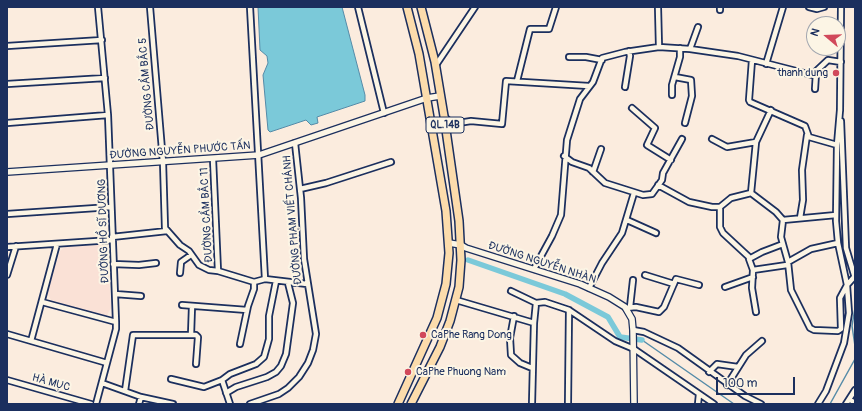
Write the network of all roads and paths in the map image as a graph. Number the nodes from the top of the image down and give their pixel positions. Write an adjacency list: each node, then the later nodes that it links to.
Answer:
1 (98, 7): 15 (street, ĐƯỜNG HỒ SĨ DƯƠNG)
2 (150, 7): 57 (street, ĐƯỜNG CẨM BẮC 5)
3 (250, 7): 53 (street)
4 (358, 7): 41 (street)
5 (407, 7): 37 (highway, QL.14B)
6 (421, 7): 26 (highway, QL.14B)
7 (475, 7): 26 (street)
8 (556, 7): 30 (street)
9 (658, 7): 17 (street)
10 (783, 7): 25 (street)
11 (809, 7): 12 (street)
12 (824, 7)
13 (841, 7): 24 (street)
14 (698, 27): 19 (street)
15 (102, 40): 16 (street); 29 (street, ĐƯỜNG HỒ SĨ DƯƠNG)
16 (7, 46)
17 (659, 47): 18 (street); 20 (street)
18 (680, 48): 19 (street); 28 (street)
19 (690, 49): 23 (street)
20 (629, 51): 22 (street); 33 (street)
21 (569, 57): 22 (street)
22 (602, 59): 32 (street)
23 (752, 60): 25 (street); 39 (street)
24 (841, 62): 27 (street); 40 (street)
25 (766, 64): 27 (street)
26 (436, 65): 36 (highway, QL.14B)
27 (816, 73): 34 (street)
28 (675, 77): 35 (street); 45 (street)
29 (105, 78): 31 (street); 42 (street, ĐƯỜNG HỒ SĨ DƯƠNG)
30 (517, 81): 32 (street); 43 (street)
31 (7, 84)
32 (589, 86): 54 (street)
33 (625, 87)
34 (815, 89)
35 (672, 95)
36 (440, 96): 37 (street, ĐƯỜNG NGUYỄN PHƯỚC TẤN); 43 (highway, QL.14B)
37 (427, 98): 41 (street, ĐƯỜNG NGUYỄN PHƯỚC TẤN); 76 (highway, QL.14B)
38 (632, 108): 56 (street)
39 (771, 110): 46 (street); 49 (street)
40 (840, 110): 51 (street); 95 (street)
41 (384, 113): 50 (street, ĐƯỜNG NGUYỄN PHƯỚC TẤN)
42 (108, 115): 44 (street); 59 (street, ĐƯỜNG HỒ SĨ DƯƠNG)
43 (444, 116): 80 (highway, QL.14B)
44 (7, 122)
45 (685, 123)
46 (807, 135): 51 (street); 70 (street)
47 (682, 139): 56 (street)
48 (712, 139): 49 (street)
49 (756, 142): 65 (street)
50 (295, 143): 53 (street, ĐƯỜNG NGUYỄN PHƯỚC TẤN); 63 (street, ĐƯỜNG PHẠM VIẾT CHÁNH)
51 (837, 145): 69 (street)
52 (601, 149): 61 (street)
53 (259, 155): 55 (street, ĐƯỜNG NGUYỄN PHƯỚC TẤN); 96 (street)
54 (564, 156): 61 (street); 88 (street)
55 (213, 159): 57 (street, ĐƯỜNG NGUYỄN PHƯỚC TẤN); 90 (street, ĐƯỜNG CẨM BẮC 11)
56 (671, 160): 62 (street)
57 (163, 162): 59 (street, ĐƯỜNG NGUYỄN PHƯỚC TẤN); 73 (street, ĐƯỜNG CẨM BẮC 5)
58 (391, 162): 63 (street)
59 (111, 166): 60 (street, ĐƯỜNG NGUYỄN PHƯỚC TẤN); 66 (street, ĐƯỜNG HỒ SĨ DƯƠNG)
60 (7, 172)
61 (593, 172): 64 (street)
62 (658, 185): 64 (street); 67 (street)
63 (300, 189): 102 (street, ĐƯỜNG PHẠM VIẾT CHÁNH)
64 (634, 193): 71 (street)
65 (751, 193): 67 (street); 72 (street)
66 (111, 207): 68 (street); 75 (street, ĐƯỜNG HỒ SĨ DƯƠNG)
67 (720, 207): 84 (street)
68 (7, 214)
69 (836, 215): 70 (street); 77 (street)
70 (800, 218): 72 (street)
71 (628, 220): 74 (street); 106 (street)
72 (783, 220): 79 (street)
73 (167, 231): 75 (street); 83 (street)
74 (656, 233)
75 (112, 238): 78 (street); 87 (street, ĐƯỜNG HỒ SĨ DƯƠNG)
76 (449, 243): 80 (street, ĐƯỜNG NGUYỄN NHÀN); 151 (highway, QL.14B)
77 (838, 243): 86 (street); 104 (street)
78 (57, 244): 81 (street); 111 (street)
79 (783, 244): 84 (street); 86 (street)
80 (461, 245): 88 (street, ĐƯỜNG NGUYỄN NHÀN); 110 (highway, QL.14B)
81 (16, 246): 82 (street); 92 (street)
82 (7, 247)
83 (191, 255): 90 (street); 91 (street)
84 (750, 258): 89 (street)
85 (156, 263): 87 (street)
86 (788, 263): 89 (street); 104 (street)
87 (113, 264): 108 (street, ĐƯỜNG HỒ SĨ DƯƠNG)
88 (534, 269): 106 (street, ĐƯỜNG NGUYỄN NHÀN)
89 (754, 270): 94 (street)
90 (218, 271): 99 (street)
91 (180, 273)
92 (7, 275)
93 (645, 275): 100 (street)
94 (753, 277): 105 (street); 118 (street)
95 (855, 277): 104 (street)
96 (265, 279): 98 (street); 99 (street)
97 (633, 280): 115 (street)
98 (276, 281): 101 (street); 136 (street)
99 (254, 282): 116 (street)
100 (675, 282): 103 (street); 115 (street, ĐƯỜNG NGUYỄN NHÀN)
101 (288, 283): 102 (street); 141 (street)
102 (307, 284): 150 (street, ĐƯỜNG PHẠM VIẾT CHÁNH)
103 (699, 285)
104 (847, 285): 159 (street)
105 (725, 287)
106 (589, 288): 115 (street, ĐƯỜNG NGUYỄN NHÀN)
107 (511, 291): 112 (street)
108 (115, 294): 109 (street); 120 (street, ĐƯỜNG HỒ SĨ DƯƠNG)
109 (141, 296)
110 (456, 300): 119 (street); 152 (highway, QL.14B)
111 (42, 302): 120 (street); 125 (street)
112 (536, 303): 117 (street); 121 (street)
113 (182, 305): 114 (street)
114 (192, 306): 116 (street); 124 (street)
115 (628, 308): 122 (street)
116 (247, 310): 127 (street)
117 (569, 310): 128 (street); 154 (street)
118 (756, 312)
119 (514, 316): 121 (street); 132 (street)
120 (116, 322): 129 (street, ĐƯỜNG HỒ SĨ DƯƠNG)
121 (534, 323): 132 (street)
122 (633, 332): 128 (street); 133 (street)
123 (7, 334): 125 (street)
124 (191, 335): 130 (street); 140 (street)
125 (31, 341): 129 (street)
126 (762, 342): 131 (street)
127 (240, 344)
128 (634, 347): 142 (street); 155 (street)
129 (107, 363): 137 (street, ĐƯỜNG HỒ SĨ DƯƠNG)
130 (196, 364)
131 (738, 367): 133 (street); 138 (street)
132 (532, 368): 153 (street)
133 (709, 372): 138 (street)
134 (171, 379): 136 (street)
135 (7, 380): 145 (street, HÀ MỤC)
136 (222, 380): 141 (street)
137 (102, 383): 140 (street); 146 (street, ĐƯỜNG HỒ SĨ DƯƠNG)
138 (727, 385): 158 (street)
139 (855, 390): 144 (street)
140 (124, 391): 143 (street)
141 (226, 393): 149 (street)
142 (699, 394): 156 (street); 157 (street)
143 (141, 397): 147 (street); 148 (street)
144 (848, 402): 160 (street)
145 (91, 404)
146 (96, 404)
147 (139, 404)
148 (173, 404)
149 (230, 404)
150 (250, 404)
151 (398, 404)
152 (411, 404)
153 (532, 404)
154 (568, 404)
155 (634, 404)
156 (698, 404)
157 (714, 404)
158 (761, 404)
159 (818, 404)
160 (855, 404)

